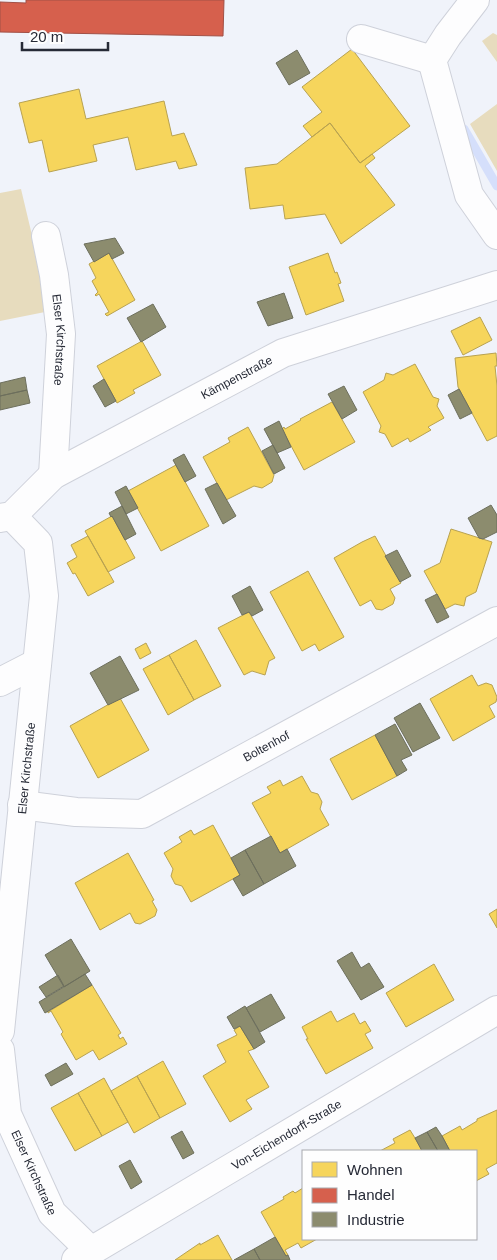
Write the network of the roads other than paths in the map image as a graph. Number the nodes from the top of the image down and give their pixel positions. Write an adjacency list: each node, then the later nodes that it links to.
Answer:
1 (475, 0): 3 (street)
2 (361, 39): 3 (street)
3 (432, 60): 4 (street)
4 (497, 235)
5 (46, 236): 7 (street, Elser Kirchstraße)
6 (497, 285): 7 (street, Kämpenstraße)
7 (52, 475): 8 (street, Kämpenstraße)
8 (6, 517): 10 (street, Elser Kirchstraße)
9 (497, 621): 12 (street, Boltenhof)
10 (37, 664): 11 (street); 12 (street, Elser Kirchstraße)
11 (0, 682)
12 (22, 805): 14 (street, Elser Kirchstraße)
13 (497, 1010): 16 (street, Von-Eichendorff-Straße)
14 (0, 1031)
15 (0, 1050): 16 (street, Elser Kirchstraße)
16 (84, 1256)

